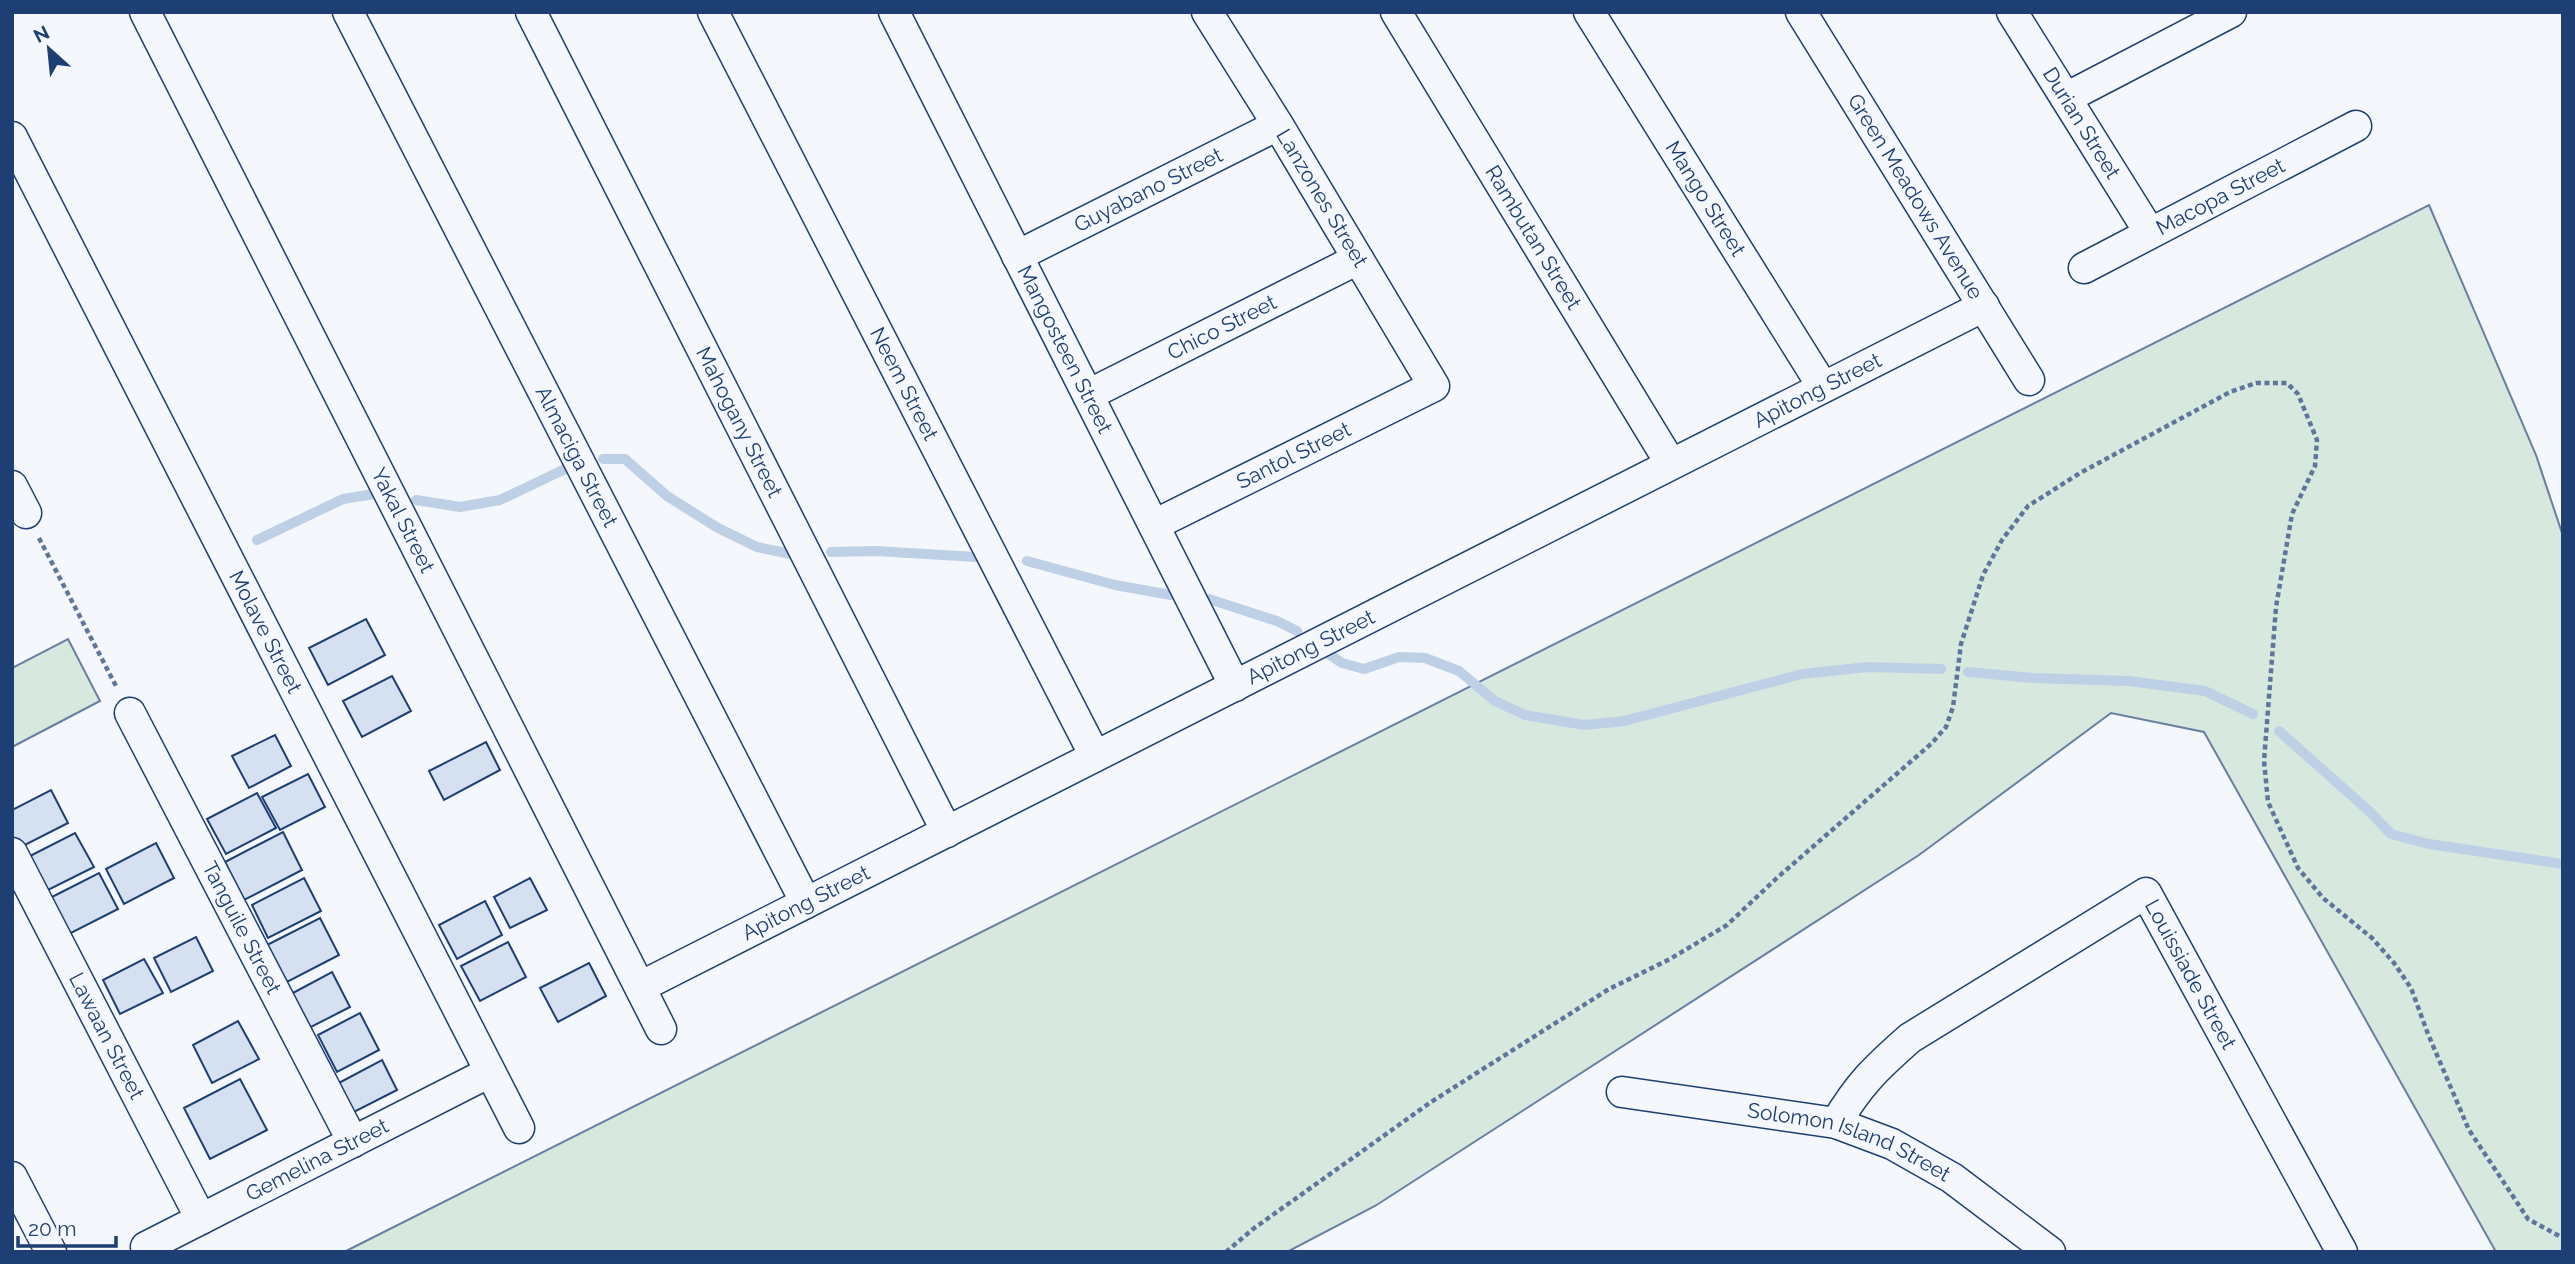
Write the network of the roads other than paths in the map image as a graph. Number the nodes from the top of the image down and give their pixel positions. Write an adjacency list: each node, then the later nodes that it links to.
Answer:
1 (145, 12): 35 (street, Yakal Street)
2 (348, 12): 34 (street, Almaciga Street)
3 (531, 12): 32 (street, Mahogany Street)
4 (713, 12): 31 (street, Neem Street)
5 (894, 12): 17 (street, Mangosteen Street)
6 (1207, 12): 13 (street, Lanzones Street)
7 (1396, 12): 25 (street, Rambutan Street)
8 (1589, 12): 23 (street, Mango Street)
9 (1801, 12): 20 (street, Green Meadows Avenue)
10 (2012, 12): 12 (street, Durian Street)
11 (2231, 12): 12 (street)
12 (2066, 98): 16 (street, Durian Street)
13 (1278, 125): 17 (street, Guyabano Street); 18 (street, Lanzones Street)
14 (2357, 126): 16 (street, Macopa Street)
15 (12, 137): 37 (street, Molave Street)
16 (2150, 233): 19 (street, Macopa Street)
17 (1017, 256): 24 (street, Mangosteen Street)
18 (1358, 259): 22 (street, Lanzones Street); 24 (street, Chico Street)
19 (2084, 268)
20 (1983, 306): 21 (street, Green Meadows Avenue); 23 (street, Apitong Street)
21 (2029, 380)
22 (1434, 386): 28 (street, Santol Street)
23 (1823, 387): 25 (street, Apitong Street)
24 (1088, 396): 28 (street, Mangosteen Street)
25 (1671, 464): 29 (street, Apitong Street)
26 (12, 486): 27 (street)
27 (26, 513)
28 (1154, 525): 29 (street, Mangosteen Street)
29 (1235, 685): 31 (street, Apitong Street)
30 (130, 713): 41 (street, Tanguile Street)
31 (1095, 756): 32 (street, Apitong Street)
32 (947, 832): 34 (street, Apitong Street)
33 (12, 853): 43 (street, Lawaan Street)
34 (806, 903): 35 (street, Apitong Street)
35 (640, 987): 36 (street, Yakal Street)
36 (661, 1029)
37 (490, 1072): 40 (street, Molave Street); 41 (street, Gemelina Street)
38 (1622, 1092): 39 (street, Solomon Island Street)
39 (1836, 1124): 46 (street, Solomon Island Street); 47 (street, Louissiade Street)
40 (519, 1128)
41 (353, 1142): 43 (street, Gemelina Street)
42 (12, 1177): 45 (street)
43 (201, 1219): 44 (street, Gemelina Street)
44 (146, 1247)
45 (51, 1252)
46 (2050, 1252)
47 (2342, 1252)

